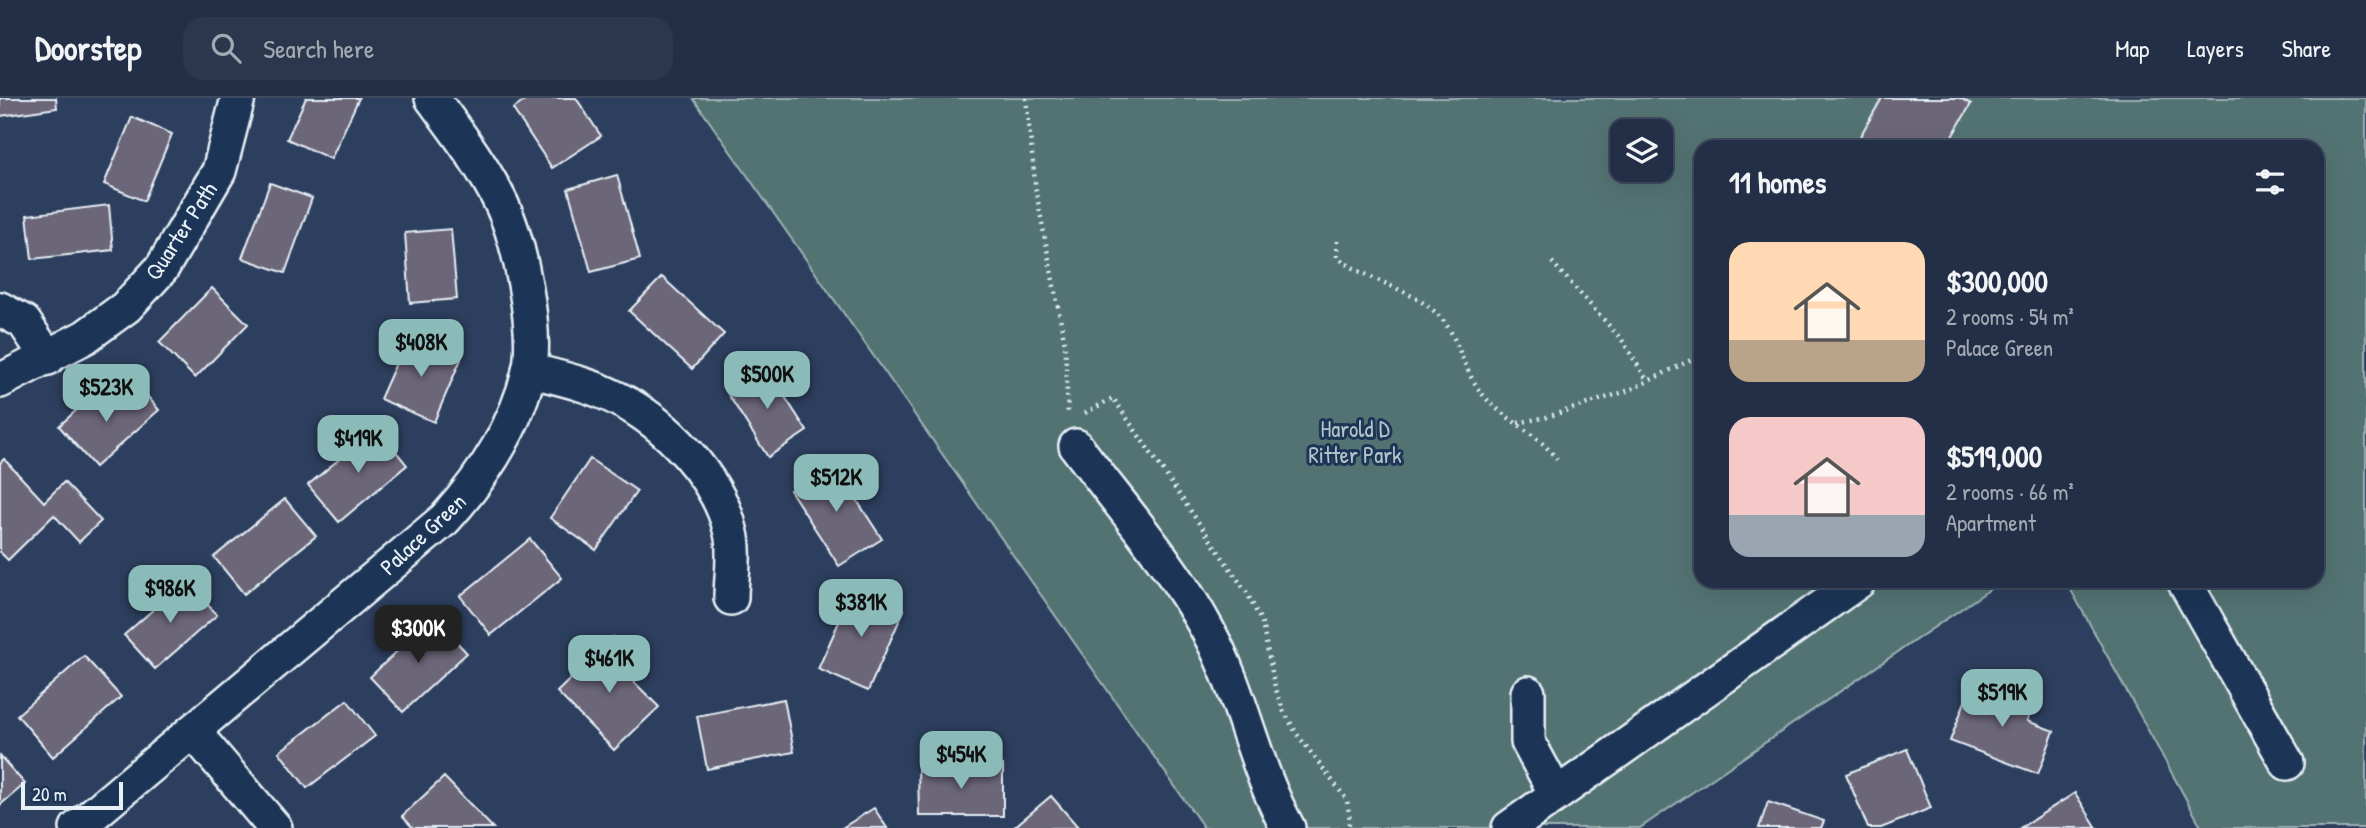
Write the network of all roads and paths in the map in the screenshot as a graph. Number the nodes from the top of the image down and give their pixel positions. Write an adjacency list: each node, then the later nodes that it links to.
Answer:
1 (238, 98): 7 (street, Quarter Path)
2 (432, 98): 9 (street, Palace Green)
3 (1026, 98): 13 (path)
4 (1337, 242): 12 (path)
5 (1552, 262): 10 (path)
6 (0, 309): 7 (street)
7 (48, 358): 11 (street, Quarter Path)
8 (1694, 358): 10 (path)
9 (529, 370): 17 (street); 19 (street, Palace Green)
10 (1647, 380): 12 (path)
11 (0, 381)
12 (1518, 424): 14 (path)
13 (1076, 446): 24 (street)
14 (1557, 460)
15 (1849, 588): 21 (street)
16 (2189, 588): 20 (street)
17 (731, 598)
18 (1528, 693): 21 (street)
19 (193, 732): 22 (street, Palace Green); 23 (street)
20 (2287, 763)
21 (1556, 794): 25 (street)
22 (76, 828)
23 (275, 828)
24 (1288, 828)
25 (1509, 828)

